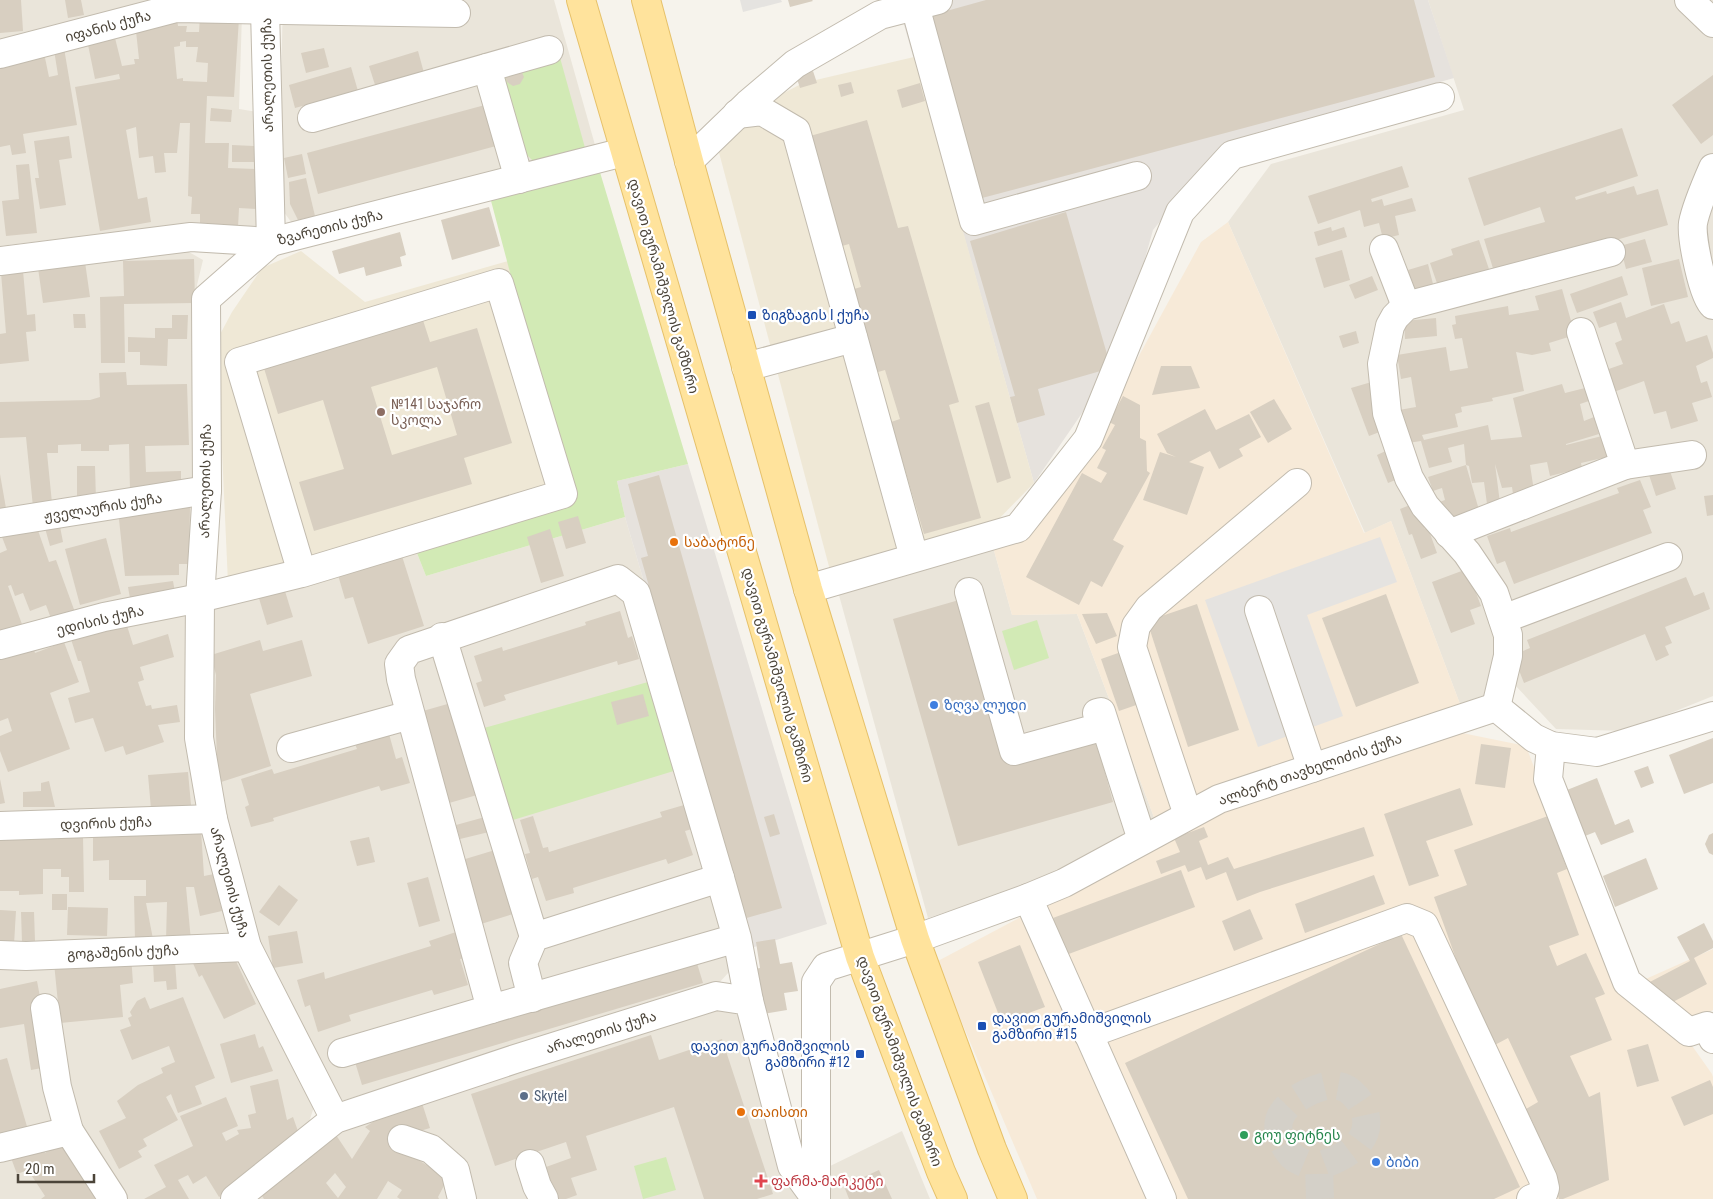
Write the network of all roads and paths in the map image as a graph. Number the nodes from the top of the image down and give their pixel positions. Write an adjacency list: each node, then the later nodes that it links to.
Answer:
1 (581, 0): 14 (main road, დავით გურამიშვილის გამზირი)
2 (646, 0): 15 (main road)
3 (1689, 0): 7 (street)
4 (927, 3): 12 (street); 17 (street)
5 (265, 10): 6 (street, იფანის ქუჩა); 9 (street, იფანის ქუჩა); 19 (street, არალეთის ქუჩა)
6 (456, 13)
7 (1713, 23)
8 (549, 50): 10 (street)
9 (0, 54)
10 (487, 68): 13 (street); 18 (street)
11 (1440, 97): 34 (street)
12 (737, 114): 15 (street); 26 (street)
13 (312, 118)
14 (624, 152): 18 (street, ზვარეთის ქუჩა); 63 (main road, დავით გურამიშვილის გამზირი)
15 (689, 161): 27 (main road)
16 (1713, 168): 23 (street)
17 (1137, 176)
18 (519, 179): 19 (street, ზვარეთის ქუჩა)
19 (271, 242): 22 (street, ზვარეთის ქუჩა); 31 (street, არალეთის ქუჩა)
20 (1384, 249): 24 (street)
21 (1611, 252): 24 (street)
22 (0, 261)
23 (1713, 305)
24 (1406, 306): 33 (street)
25 (1581, 332): 29 (street)
26 (853, 338): 27 (street); 34 (street)
27 (746, 367): 37 (main road)
28 (1692, 455): 29 (street)
29 (1625, 465): 33 (street)
30 (1297, 483): 52 (street)
31 (207, 490): 32 (street, ჟველაურის ქუჩა); 39 (street, არალეთის ქუჩა)
32 (0, 523)
33 (1449, 534): 41 (street)
34 (914, 557): 37 (street)
35 (1668, 557): 41 (street)
36 (302, 573): 36 (street, ედისის ქუჩა); 39 (street, ედისის ქუჩა)
37 (808, 589): 60 (main road)
38 (969, 592): 47 (street)
39 (200, 598): 43 (street, ედისის ქუჩა); 53 (street, არალეთის ქუჩა)
40 (1259, 610): 51 (street)
41 (1503, 619): 44 (street)
42 (442, 637): 45 (street); 56 (street); 58 (street)
43 (0, 645)
44 (1496, 707): 49 (street); 51 (street, ალბერტ თავხელიძის ქუჩა)
45 (410, 715): 50 (street); 67 (street)
46 (1713, 716): 49 (street)
47 (1105, 726): 48 (street); 55 (street)
48 (1026, 733)
49 (1551, 746): 68 (street)
50 (292, 748)
51 (1312, 768): 52 (street, ალბერტ თავხელიძის ქუჩა)
52 (1188, 815): 55 (street, ალბერტ თავხელიძის ქუჩა)
53 (213, 819): 54 (street, დვირის ქუჩა); 61 (street, არალეთის ქუჩა)
54 (0, 826)
55 (1142, 840): 57 (street, ალბერტ თავხელიძის ქუჩა)
56 (720, 878): 58 (street); 59 (street)
57 (1028, 898): 60 (street, ალბერტ თავხელიძის ქუჩა); 69 (street)
58 (534, 937): 64 (street)
59 (737, 938): 64 (street); 65 (street)
60 (915, 939): 63 (street, ალბერტ თავხელიძის ქუჩა); 83 (main road)
61 (247, 947): 62 (street, გოგაშენის ქუჩა); 71 (street, არალეთის ქუჩა)
62 (0, 955)
63 (860, 957): 81 (street, ალბერტ თავხელიძის ქუჩა); 82 (main road, დავით გურამიშვილის გამზირი)
64 (532, 998): 67 (street)
65 (750, 1001): 71 (street, არალეთის ქუჩა); 81 (street)
66 (45, 1008): 72 (street)
67 (491, 1009): 70 (street)
68 (1711, 1029)
69 (1088, 1034): 76 (street); 84 (street)
70 (342, 1053)
71 (335, 1119): 78 (street)
72 (69, 1131): 74 (street); 77 (street)
73 (402, 1139): 79 (street)
74 (0, 1148)
75 (530, 1164): 80 (street)
76 (1543, 1192)
77 (113, 1199)
78 (235, 1199)
79 (462, 1199)
80 (544, 1199)
81 (816, 1199)
82 (953, 1199)
83 (1013, 1199)
84 (1162, 1199)

